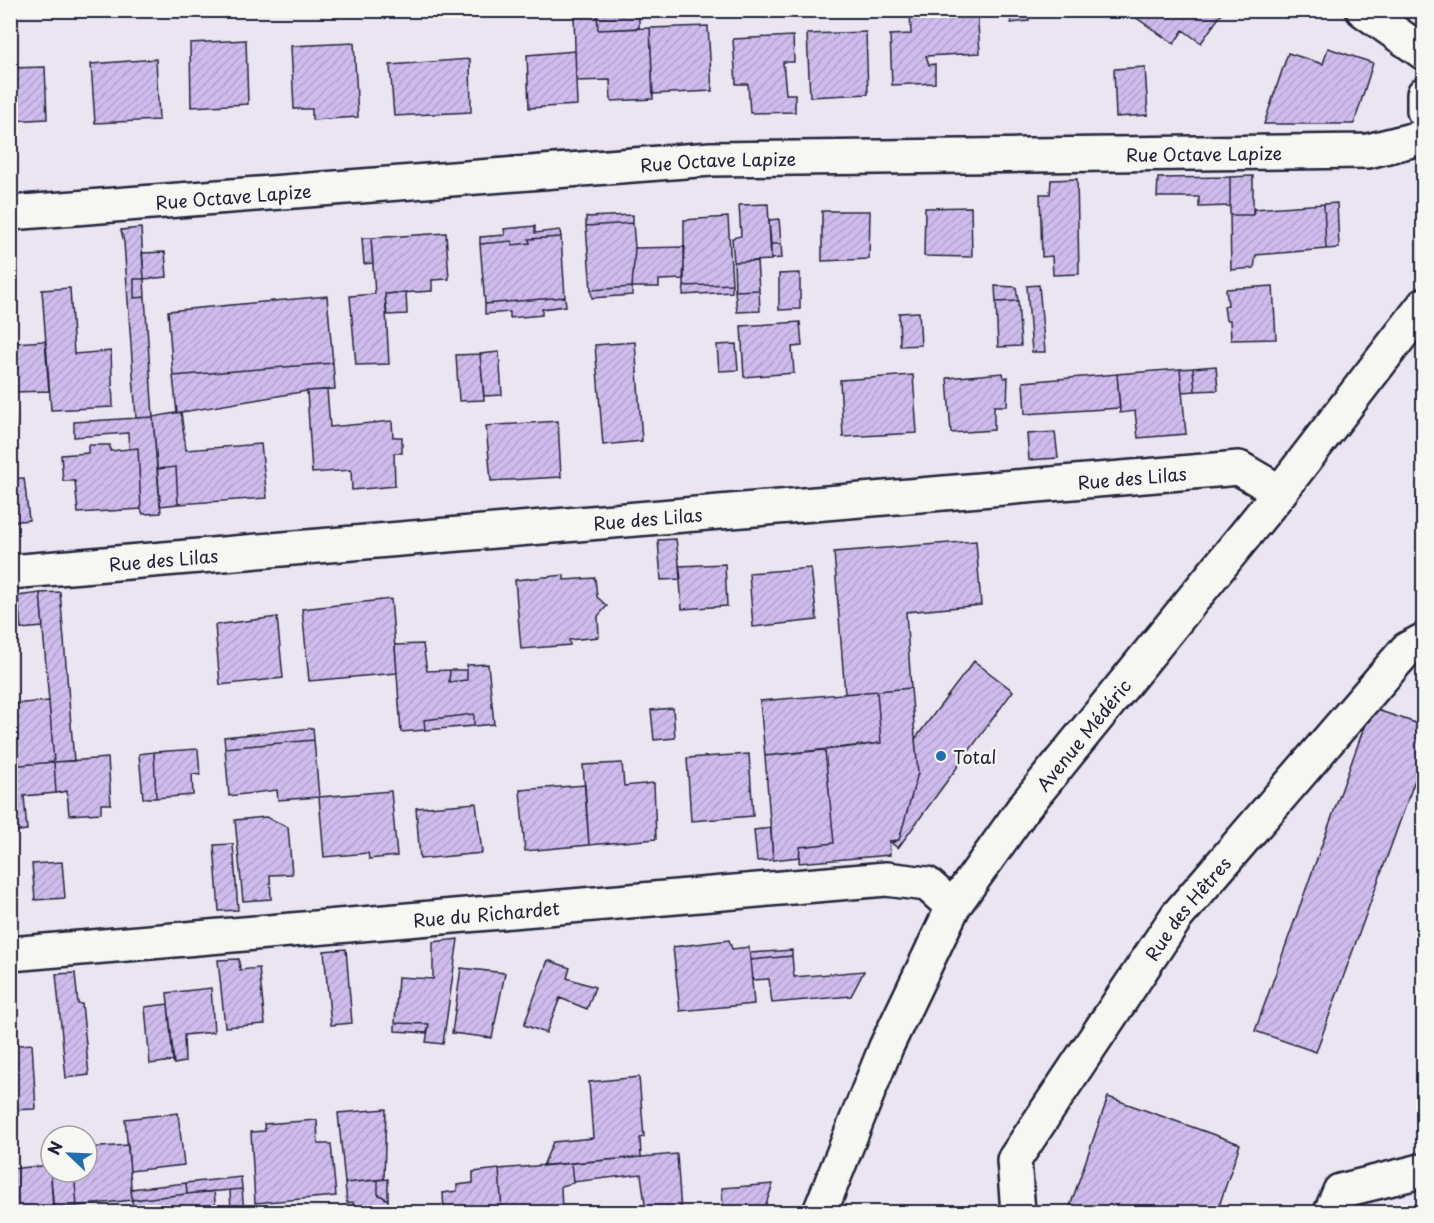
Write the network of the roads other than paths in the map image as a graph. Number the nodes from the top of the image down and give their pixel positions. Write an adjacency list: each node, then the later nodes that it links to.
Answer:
1 (1363, 10): 2 (street)
2 (1424, 53)
3 (1424, 94): 4 (street)
4 (1424, 111)
5 (1424, 137): 6 (street, Rue Octave Lapize)
6 (10, 213)
7 (1424, 305): 8 (street, Avenue Médéric)
8 (1280, 492): 9 (street, Rue des Lilas); 11 (street, Avenue Médéric)
9 (10, 572)
10 (1424, 640): 15 (street, Rue des Hêtres)
11 (953, 907): 12 (street, Rue du Richardet); 14 (street, Avenue Médéric)
12 (10, 954)
13 (1424, 1172): 16 (street)
14 (820, 1212)
15 (1018, 1212)
16 (1331, 1212)

